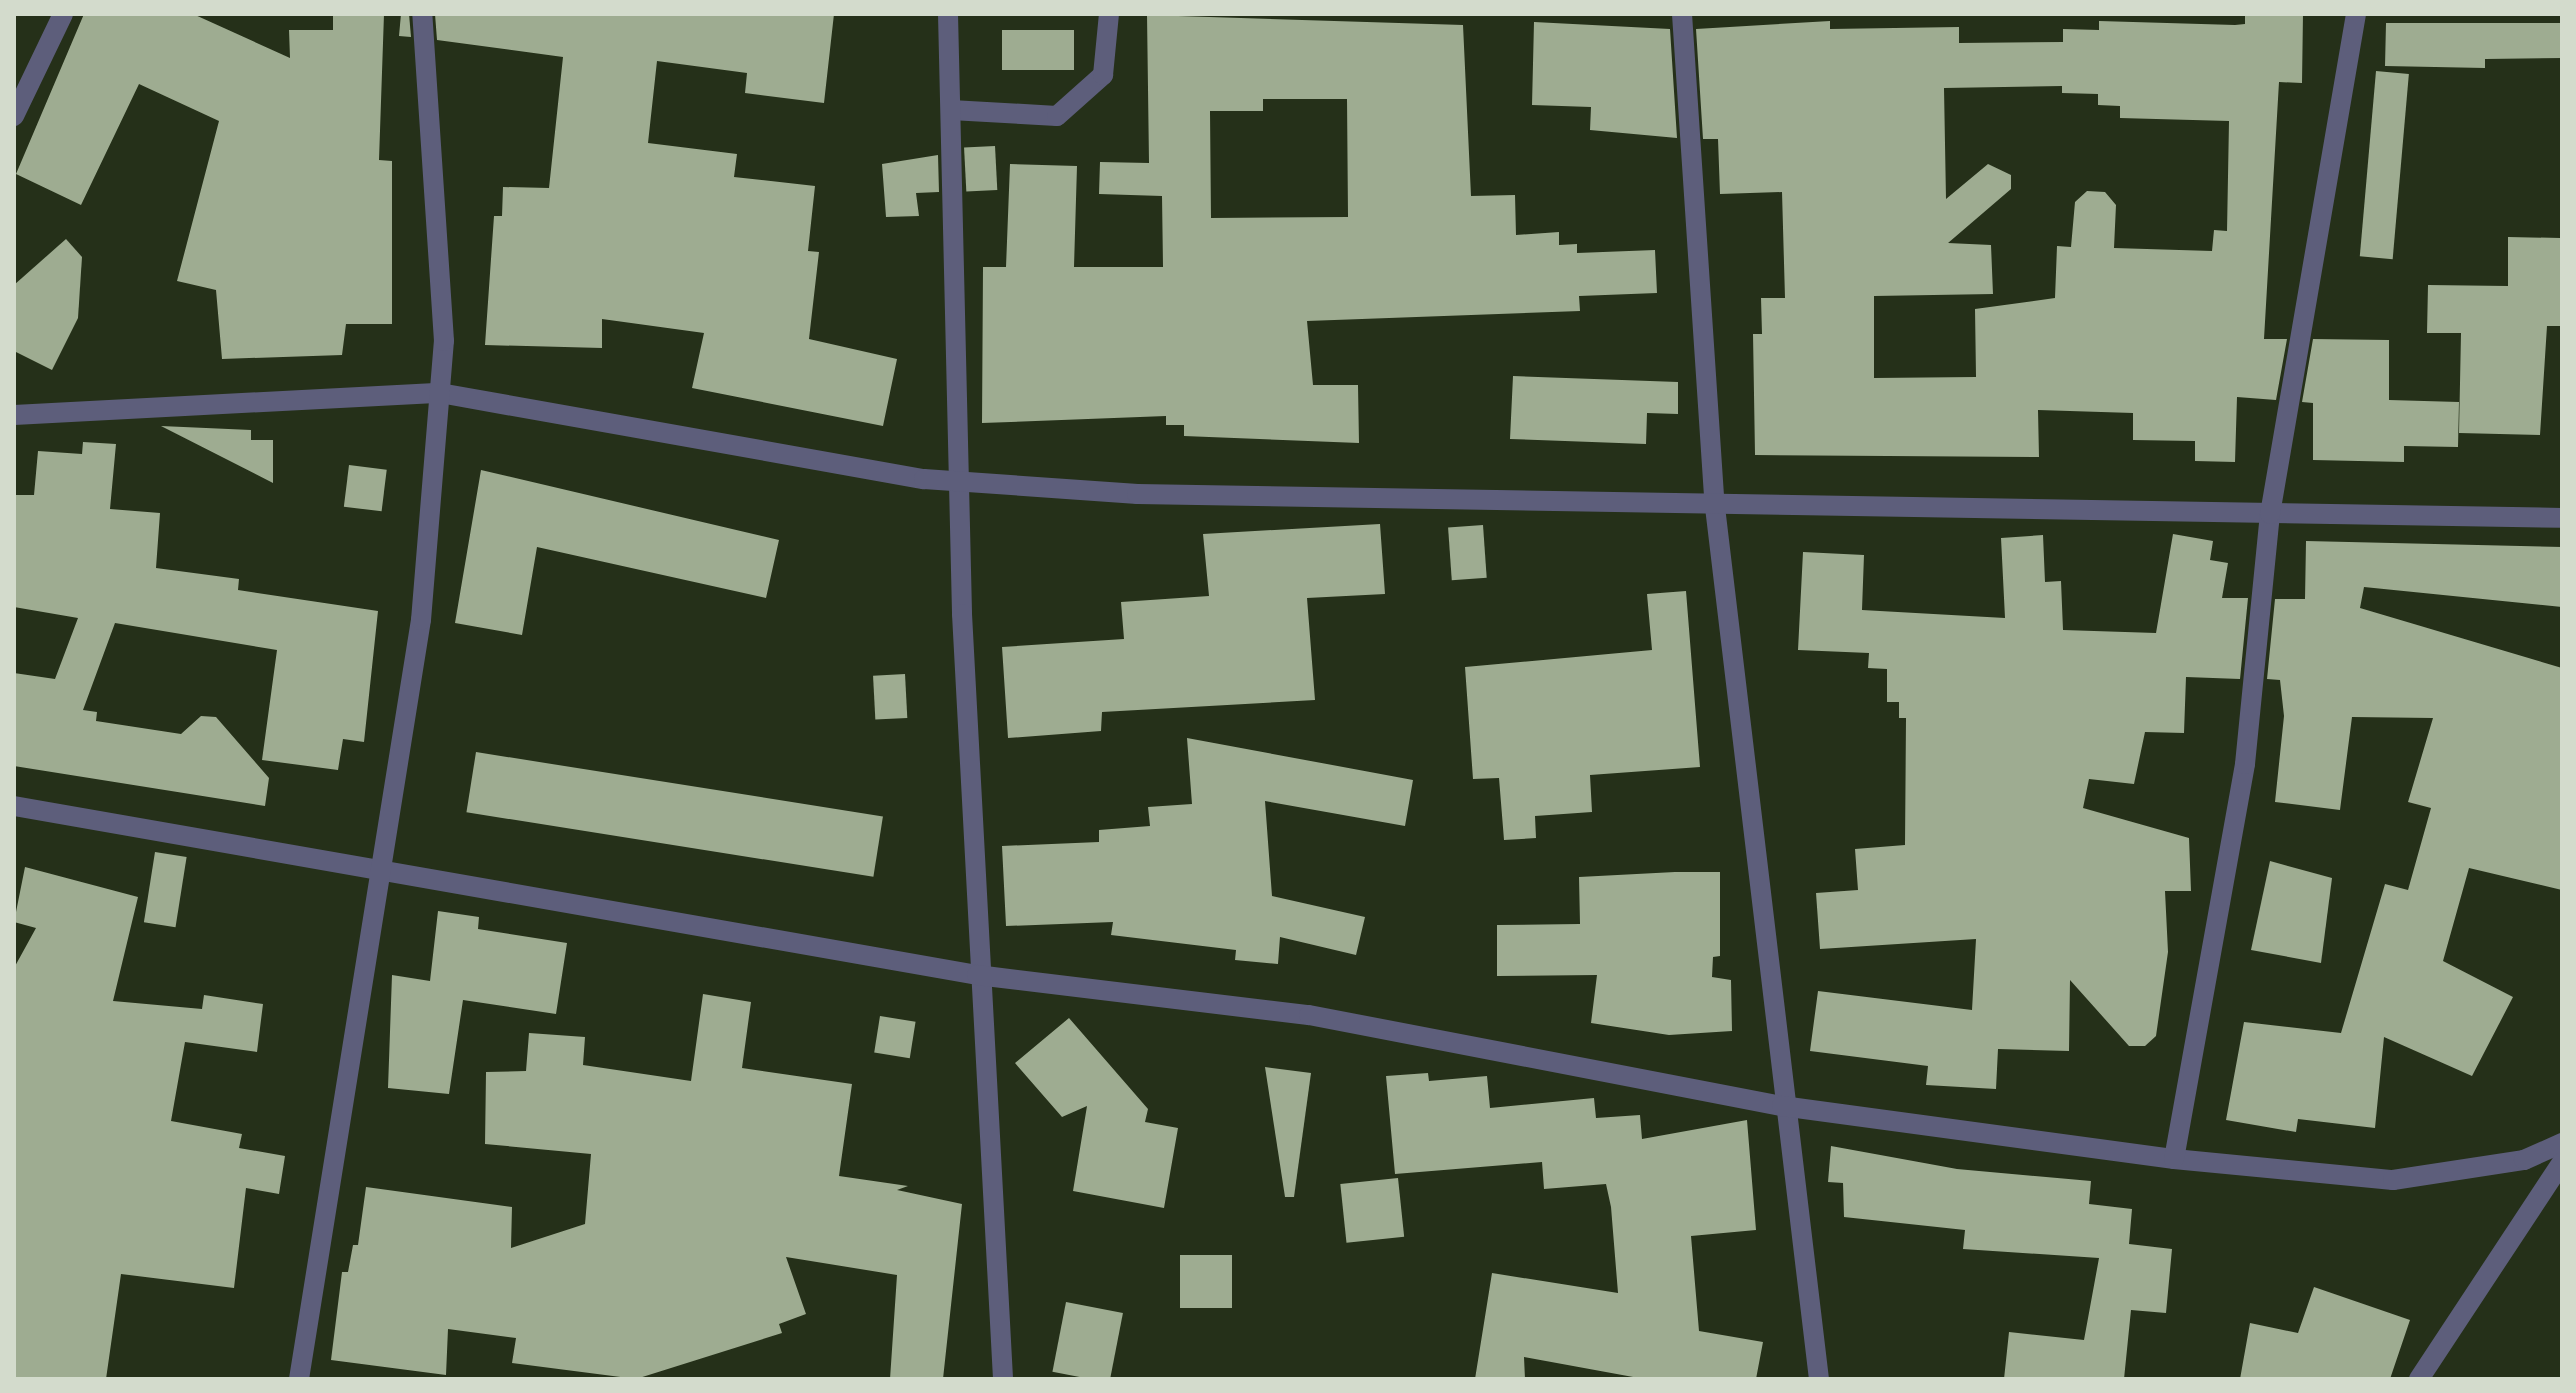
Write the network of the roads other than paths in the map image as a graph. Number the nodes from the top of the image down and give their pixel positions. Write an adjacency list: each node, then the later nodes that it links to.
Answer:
1 (63, 14): 8 (street)
2 (422, 14): 9 (street)
3 (948, 14): 7 (street)
4 (1109, 14): 7 (street)
5 (1682, 14): 12 (street)
6 (2356, 14): 13 (street)
7 (951, 110): 11 (street)
8 (14, 116)
9 (440, 393): 10 (street); 11 (street); 16 (street)
10 (14, 415)
11 (963, 482): 12 (street); 17 (street)
12 (1715, 507): 13 (street); 18 (street)
13 (2270, 514): 14 (street); 20 (street)
14 (2562, 518)
15 (14, 806): 16 (street)
16 (379, 866): 17 (street); 22 (street)
17 (977, 975): 18 (street); 23 (street)
18 (1782, 1106): 20 (street); 24 (street)
19 (2562, 1143): 20 (street)
20 (2174, 1159)
21 (2562, 1162): 25 (street)
22 (299, 1379)
23 (1003, 1379)
24 (1819, 1379)
25 (2419, 1379)

